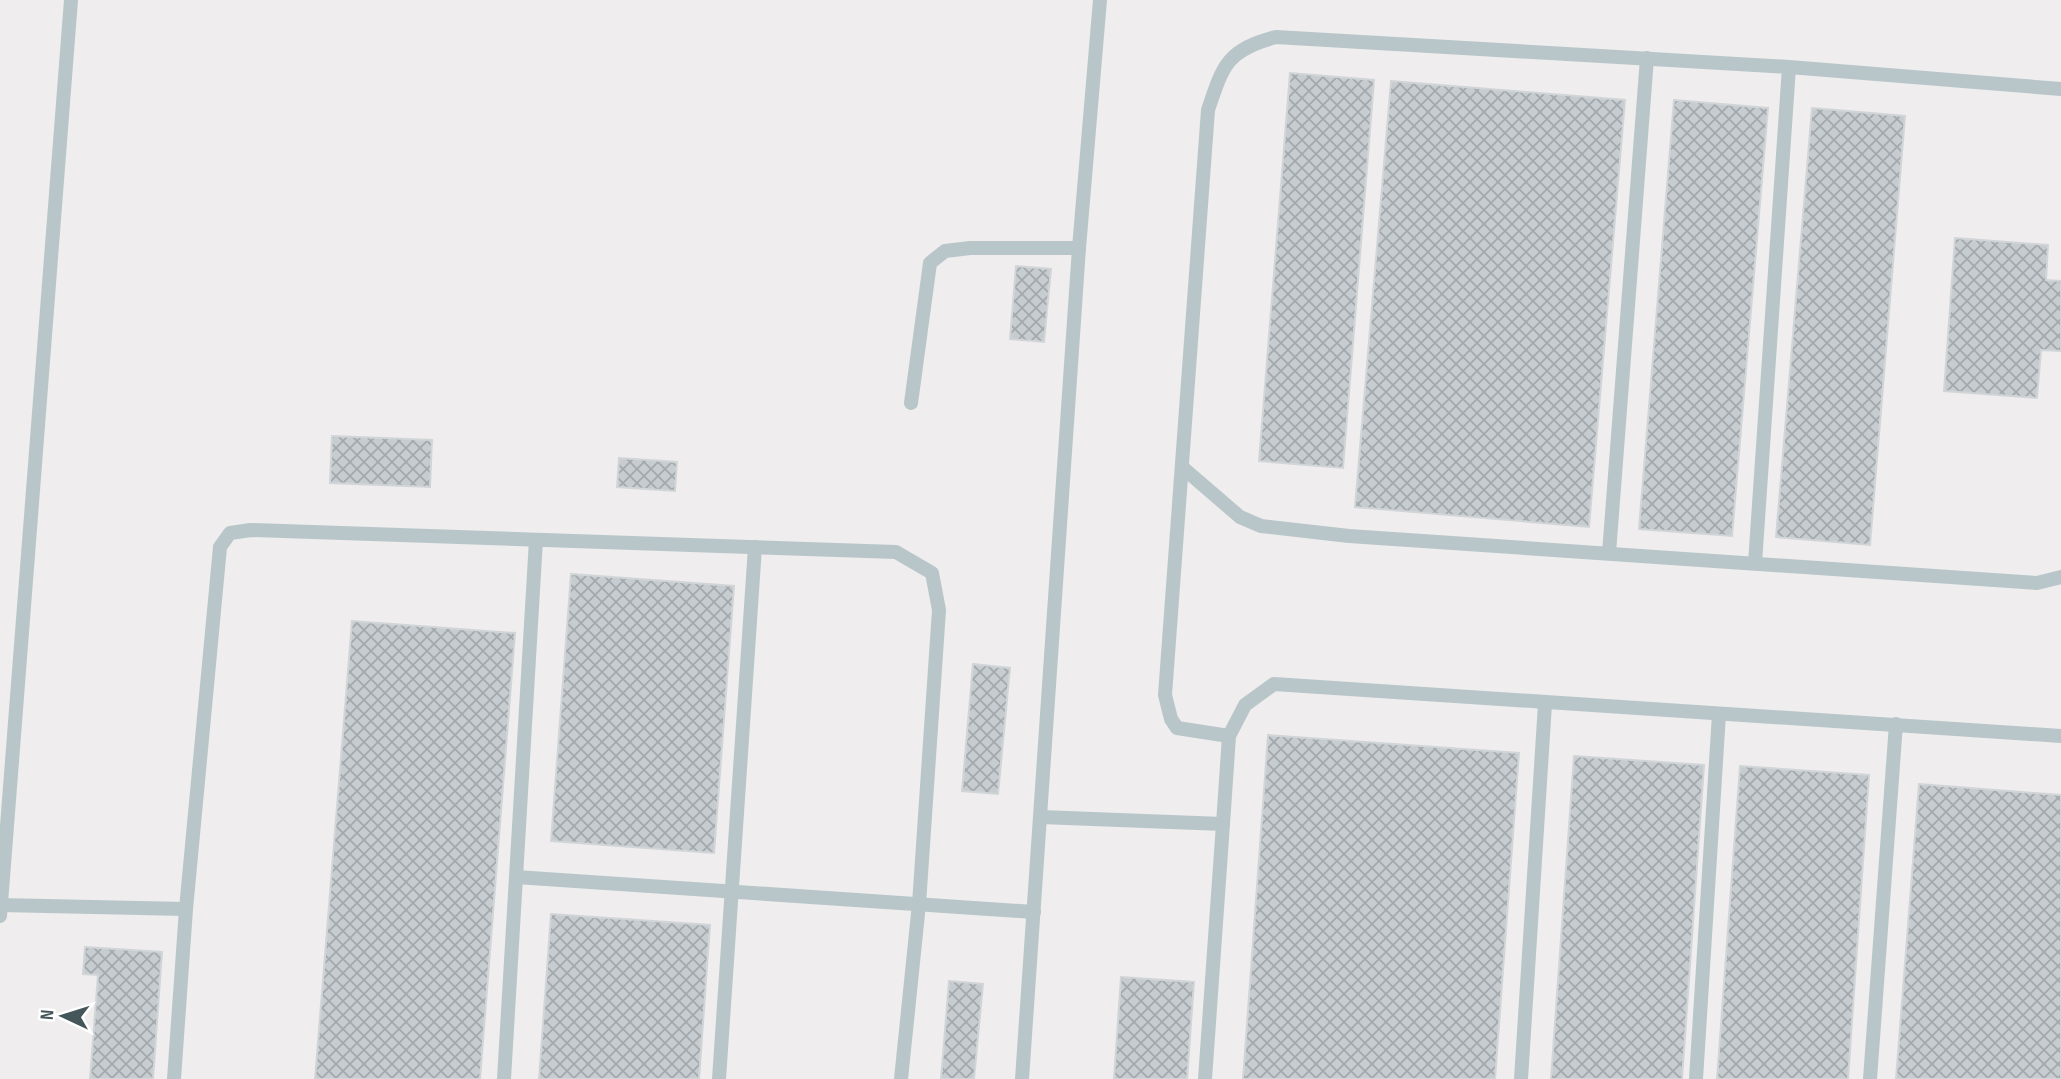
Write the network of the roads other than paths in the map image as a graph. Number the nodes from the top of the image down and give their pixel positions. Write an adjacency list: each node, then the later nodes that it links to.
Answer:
1 (71, 0): 24 (lane)
2 (1100, 0): 6 (lane)
3 (1647, 58): 4 (lane); 8 (lane); 11 (lane)
4 (1789, 67): 5 (lane); 12 (lane)
5 (2061, 89)
6 (1079, 248): 7 (lane); 19 (lane)
7 (911, 404)
8 (1182, 467): 11 (lane); 17 (lane)
9 (536, 540): 10 (lane); 21 (lane); 25 (lane)
10 (755, 547): 22 (lane); 23 (lane)
11 (1609, 553): 12 (lane)
12 (1755, 562): 13 (lane)
13 (2061, 577)
14 (1545, 704): 15 (lane); 17 (lane); 34 (lane)
15 (1719, 714): 16 (lane); 35 (lane)
16 (1896, 724): 18 (lane); 36 (lane)
17 (1229, 736): 20 (lane)
18 (2061, 736)
19 (1041, 817): 20 (lane); 26 (lane)
20 (1223, 824): 33 (lane)
21 (516, 877): 22 (lane); 29 (lane)
22 (732, 891): 23 (lane); 30 (lane)
23 (919, 904): 26 (lane); 31 (lane)
24 (0, 905): 25 (lane); 27 (lane)
25 (186, 909): 28 (lane)
26 (1034, 912): 32 (lane)
27 (0, 916)
28 (174, 1079)
29 (504, 1079)
30 (719, 1079)
31 (901, 1079)
32 (1021, 1079)
33 (1205, 1079)
34 (1521, 1079)
35 (1696, 1079)
36 (1870, 1079)

